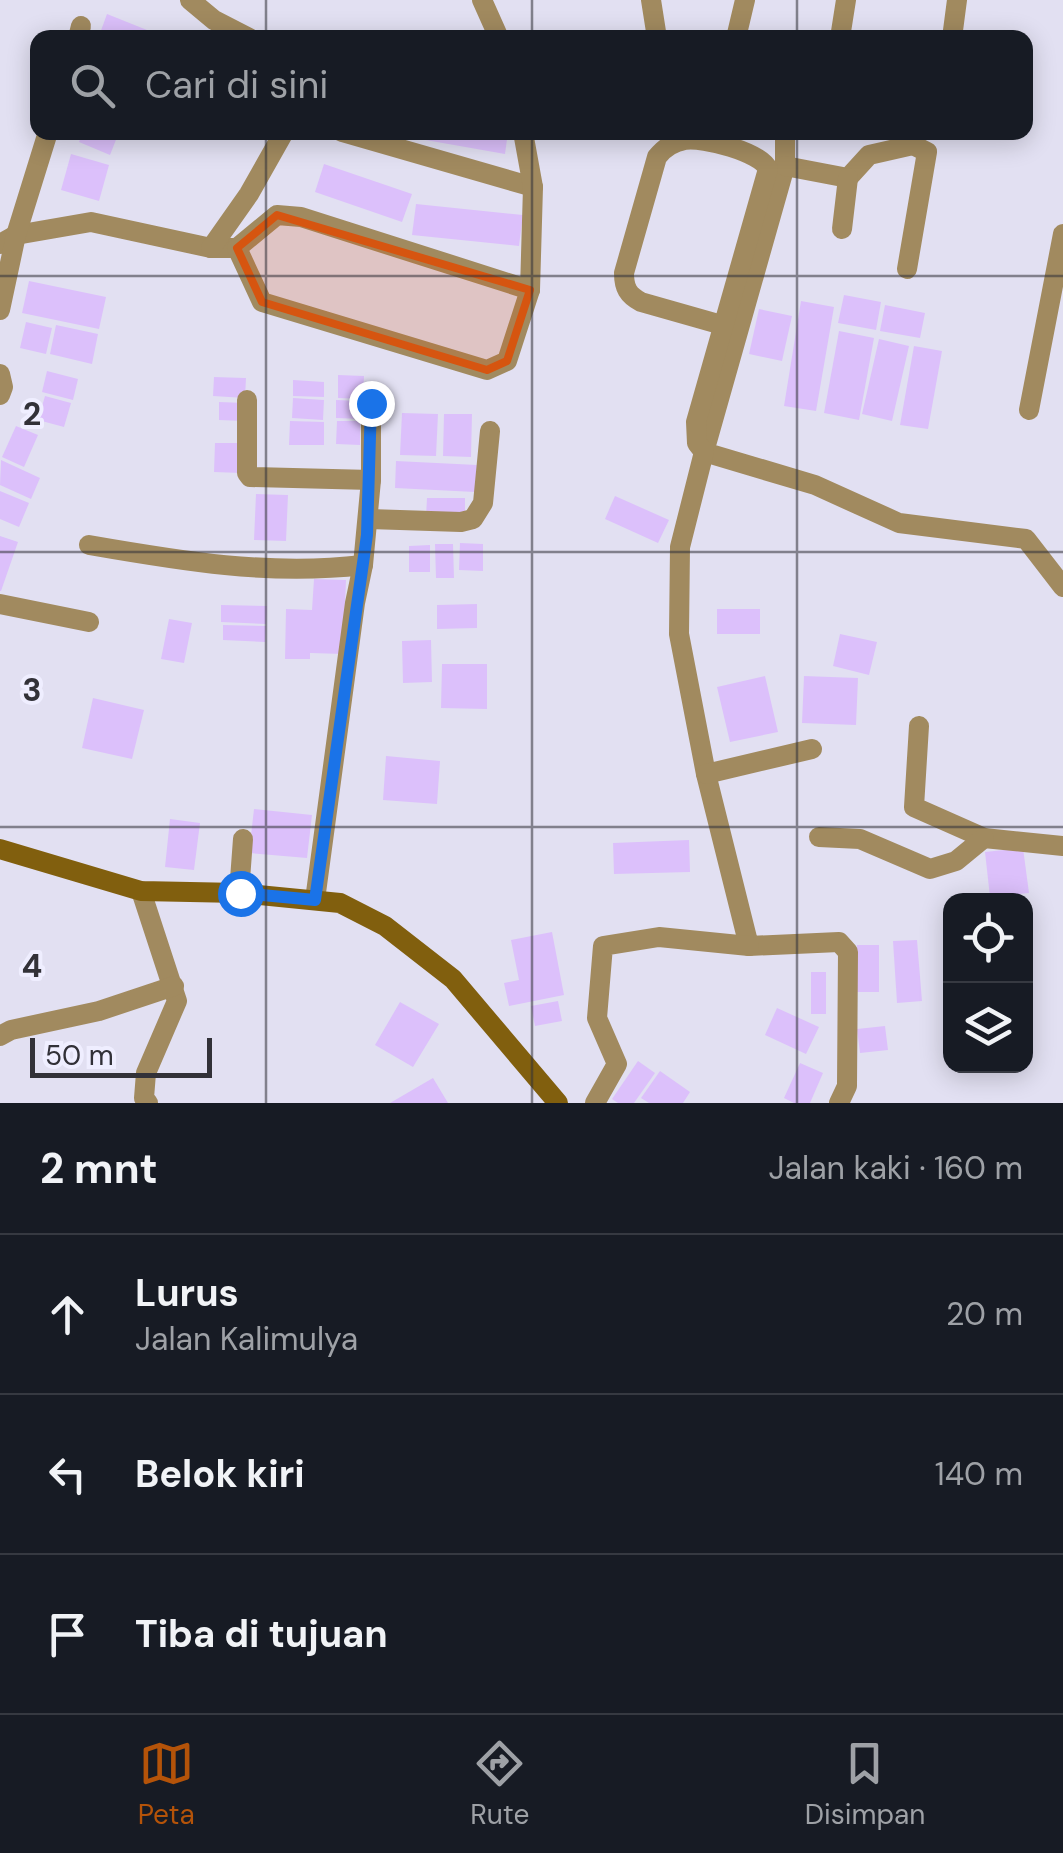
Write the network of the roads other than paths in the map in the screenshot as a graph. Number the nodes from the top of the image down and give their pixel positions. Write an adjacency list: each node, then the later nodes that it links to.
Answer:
1 (190, 0): 7 (street)
2 (482, 0): 8 (street)
3 (651, 0): 9 (street)
4 (745, 0): 10 (street)
5 (846, 0): 11 (street)
6 (957, 0): 12 (street)
7 (233, 30)
8 (495, 30)
9 (656, 30)
10 (738, 30)
11 (841, 30)
12 (953, 30)
13 (45, 140): 25 (street)
14 (279, 140): 26 (street)
15 (370, 140): 22 (street)
16 (524, 140): 22 (street)
17 (686, 140): 31 (street)
18 (705, 140): 31 (street)
19 (785, 140): 20 (street)
20 (785, 166): 21 (street); 38 (street)
21 (848, 178): 23 (street); 28 (street)
22 (533, 187): 29 (street)
23 (842, 229)
24 (1063, 234): 36 (street)
25 (8, 240): 26 (street); 30 (street)
26 (211, 248): 27 (street)
27 (236, 248): 29 (street); 29 (street)
28 (907, 269)
29 (530, 290)
30 (0, 310)
31 (722, 325): 38 (street)
32 (0, 374): 33 (street)
33 (0, 395)
34 (247, 400): 39 (street)
35 (371, 403): 39 (street)
36 (1030, 410)
37 (490, 431): 40 (street)
38 (704, 452): 43 (street); 48 (street)
39 (370, 480): 40 (street)
40 (369, 518): 42 (street)
41 (88, 545): 42 (street)
42 (363, 565): 56 (street)
43 (1063, 587)
44 (0, 604): 45 (street)
45 (90, 622)
46 (919, 726): 50 (street)
47 (812, 750): 48 (street)
48 (706, 774): 57 (street)
49 (819, 837): 50 (street)
50 (984, 838): 52 (street)
51 (244, 840): 55 (street)
52 (1063, 846)
53 (0, 849): 54 (street)
54 (141, 891): 55 (street); 58 (street)
55 (240, 893): 56 (street)
56 (315, 900): 61 (street)
57 (749, 946): 62 (street); 63 (street)
58 (174, 986): 59 (street); 60 (street)
59 (0, 1036)
60 (148, 1103)
61 (558, 1103)
62 (596, 1103)
63 (839, 1103)

